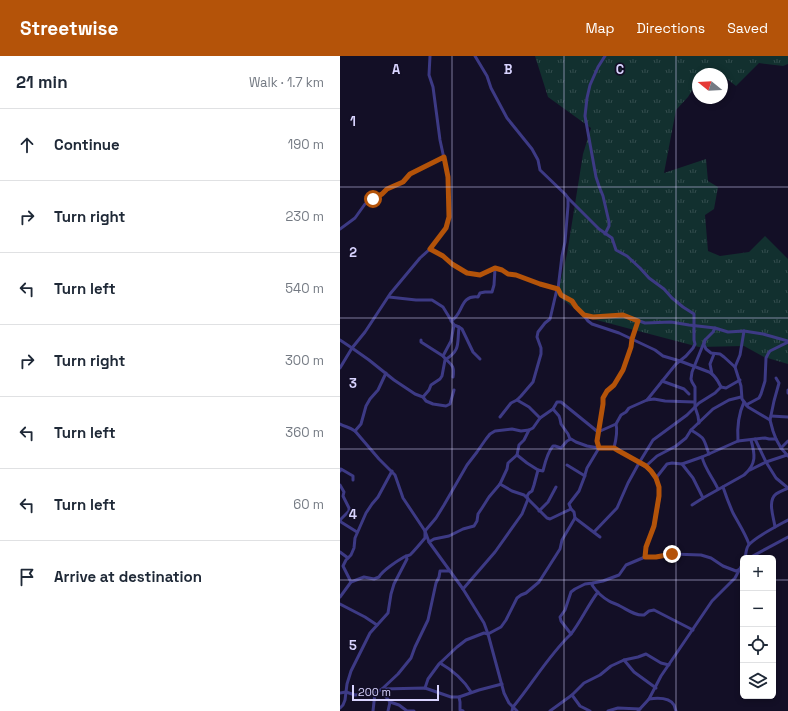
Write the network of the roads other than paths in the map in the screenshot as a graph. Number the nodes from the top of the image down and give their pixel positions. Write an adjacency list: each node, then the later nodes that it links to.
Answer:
1 (430, 56): 4 (street)
2 (475, 56): 5 (street)
3 (605, 56): 7 (street)
4 (444, 157): 6 (street); 8 (street)
5 (568, 198): 7 (street); 10 (street)
6 (340, 230)
7 (605, 234): 16 (street)
8 (430, 249): 9 (street); 11 (street)
9 (495, 268): 10 (street); 13 (street)
10 (558, 289): 14 (street); 48 (street)
11 (389, 297): 13 (street); 25 (street)
12 (585, 317): 20 (street)
13 (451, 321): 15 (street)
14 (638, 321): 16 (street); 20 (street)
15 (454, 325): 17 (street); 27 (street)
16 (694, 326): 18 (street); 30 (street)
17 (459, 328): 28 (street); 29 (street)
18 (715, 328): 19 (street); 23 (street)
19 (744, 331): 24 (street); 32 (street)
20 (632, 339): 30 (street); 66 (street)
21 (340, 340): 25 (street)
22 (421, 340): 27 (street)
23 (705, 340): 26 (street); 31 (street)
24 (788, 342): 52 (street)
25 (352, 348): 33 (street); 34 (street)
26 (714, 354): 32 (street); 35 (street)
27 (443, 356): 28 (street)
28 (446, 359): 36 (street); 46 (street)
29 (480, 359)
30 (680, 361): 31 (street); 39 (street)
31 (695, 367): 35 (street); 45 (street)
32 (735, 367): 38 (street)
33 (340, 368)
34 (386, 373): 46 (street); 65 (street)
35 (712, 374): 40 (street)
36 (453, 376)
37 (776, 378): 55 (street)
38 (740, 380): 40 (street); 47 (street)
39 (662, 381): 44 (street); 49 (street)
40 (721, 387): 53 (street)
41 (454, 390): 46 (street)
42 (788, 390): 43 (street)
43 (788, 393)
44 (689, 394): 45 (street); 50 (street)
45 (695, 395): 51 (street)
46 (423, 397)
47 (742, 397): 52 (street); 60 (street)
48 (517, 400): 56 (street); 58 (street)
49 (647, 400): 50 (street); 62 (street)
50 (683, 402): 51 (street)
51 (694, 402): 53 (street)
52 (745, 404): 59 (street); 70 (street)
53 (695, 407): 60 (street); 79 (street)
54 (553, 409): 58 (street); 66 (street); 67 (street)
55 (771, 416): 57 (street); 59 (street)
56 (500, 417)
57 (788, 417)
58 (540, 418): 63 (street)
59 (770, 420): 69 (street)
60 (699, 423): 64 (street)
61 (340, 424): 65 (street)
62 (616, 424): 66 (street); 73 (street)
63 (528, 430): 76 (street); 106 (street)
64 (691, 430): 75 (street); 83 (street)
65 (355, 431): 87 (street)
66 (598, 432): 72 (street)
67 (570, 439): 72 (street); 84 (street)
68 (753, 439): 69 (street); 70 (street); 80 (street); 85 (street)
69 (776, 440): 74 (street)
70 (738, 441): 75 (street)
71 (788, 441): 74 (street)
72 (599, 448): 73 (street); 88 (street)
73 (614, 448): 79 (street)
74 (781, 448): 77 (street)
75 (709, 454): 78 (street)
76 (517, 455): 84 (street); 91 (street)
77 (787, 456): 80 (street)
78 (702, 457): 81 (street); 96 (street)
79 (639, 462): 83 (street); 108 (street)
80 (766, 462): 85 (street); 95 (street)
81 (682, 464): 89 (street); 97 (street)
82 (567, 465): 88 (street)
83 (646, 466): 89 (street)
84 (538, 470): 98 (street)
85 (750, 470): 94 (street)
86 (340, 472): 90 (street)
87 (392, 472): 106 (street); 107 (street)
88 (585, 476): 100 (street)
89 (656, 478): 117 (street)
90 (353, 480)
91 (500, 484): 98 (street); 111 (street)
92 (340, 485): 103 (street)
93 (556, 487): 101 (street)
94 (723, 487): 96 (street); 112 (street)
95 (788, 488): 105 (street)
96 (718, 489): 97 (street)
97 (703, 498): 99 (street)
98 (528, 500): 101 (street); 123 (street)
99 (692, 505)
100 (571, 509): 101 (street); 102 (street)
101 (539, 511)
102 (575, 518): 108 (street); 129 (street)
103 (340, 520): 107 (street)
104 (788, 520): 105 (street)
105 (775, 527): 112 (street)
106 (425, 531): 111 (street); 116 (street)
107 (357, 532): 118 (street)
108 (594, 532): 109 (street)
109 (600, 537)
110 (788, 537): 115 (street)
111 (429, 542): 120 (street)
112 (749, 544): 114 (street)
113 (340, 552): 118 (street)
114 (746, 555)
115 (755, 555)
116 (406, 556): 121 (street); 127 (street)
117 (645, 557): 119 (street); 122 (street)
118 (348, 558): 121 (street)
119 (740, 569): 128 (street)
120 (449, 570): 123 (street); 137 (street)
121 (351, 582): 125 (street)
122 (593, 583): 124 (street); 130 (street)
123 (463, 589): 129 (street)
124 (598, 592): 128 (street); 130 (street)
125 (340, 597)
126 (340, 604): 127 (street)
127 (377, 625): 138 (street)
128 (693, 630): 133 (street)
129 (488, 634): 132 (street); 134 (street)
130 (570, 634): 147 (street)
131 (624, 660): 133 (street); 136 (street); 142 (street)
132 (440, 663): 135 (street); 139 (street)
133 (669, 665): 136 (street)
134 (502, 684): 139 (street); 147 (street)
135 (425, 688): 137 (street); 143 (street)
136 (656, 688): 144 (street)
137 (382, 689): 141 (street); 145 (street)
138 (346, 692): 140 (street); 141 (street); 146 (street)
139 (471, 692): 143 (street)
140 (340, 693)
141 (375, 693): 149 (street)
142 (572, 695): 154 (street); 155 (street)
143 (459, 698): 152 (street)
144 (649, 699): 148 (street); 157 (street)
145 (390, 702): 150 (street); 151 (street)
146 (340, 708)
147 (513, 709): 153 (street)
148 (639, 710): 156 (street)
149 (373, 711)
150 (388, 711)
151 (414, 711)
152 (463, 711)
153 (517, 711)
154 (550, 711)
155 (590, 711)
156 (608, 711)
157 (676, 711)

